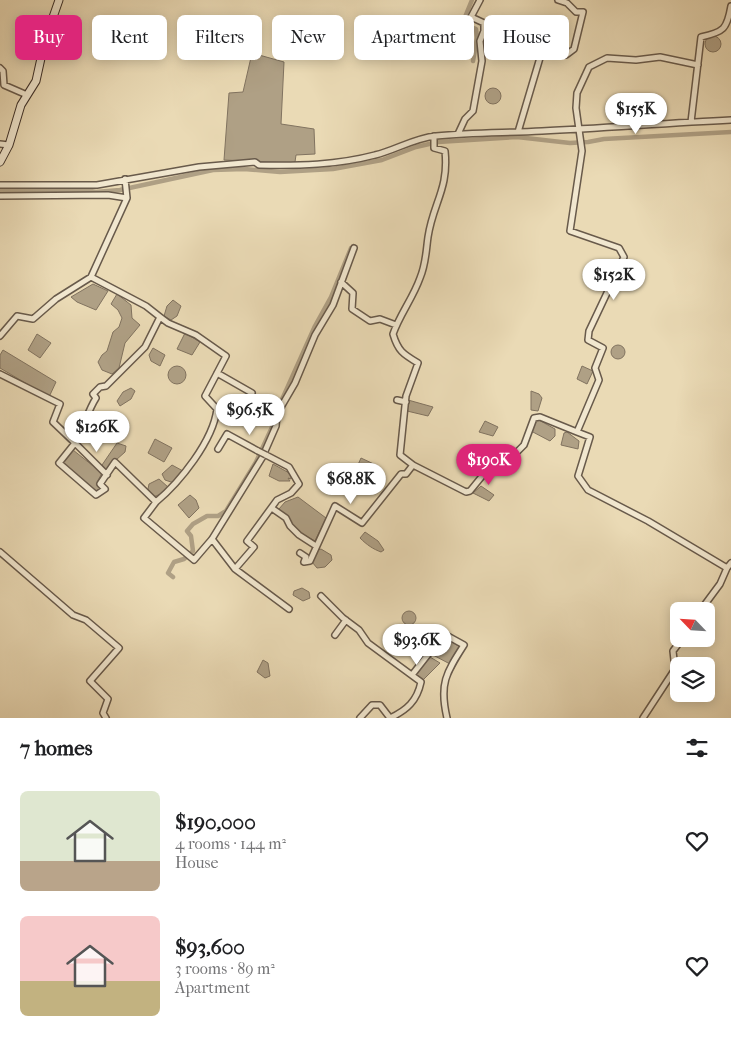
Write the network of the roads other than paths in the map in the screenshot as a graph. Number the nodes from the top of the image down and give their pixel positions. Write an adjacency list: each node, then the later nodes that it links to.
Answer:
1 (59, 0): 7 (street)
2 (480, 0): 12 (street)
3 (558, 0): 10 (street)
4 (731, 6): 5 (street)
5 (698, 65): 9 (street); 11 (street)
6 (0, 68): 7 (street)
7 (28, 95): 15 (street)
8 (731, 120): 9 (street)
9 (691, 122): 11 (street)
10 (518, 132): 11 (street); 12 (street)
11 (580, 132): 32 (street)
12 (458, 134): 13 (street)
13 (434, 137): 17 (street); 25 (street)
14 (0, 144): 15 (street)
15 (9, 145): 16 (street)
16 (1, 161)
17 (125, 181): 18 (street); 20 (street)
18 (0, 185)
19 (0, 196): 20 (street)
20 (127, 198): 22 (street)
21 (354, 248): 23 (street)
22 (91, 277): 24 (street); 26 (street)
23 (341, 282): 25 (street); 39 (street)
24 (160, 317): 27 (street); 33 (street)
25 (396, 325): 31 (street)
26 (0, 336)
27 (217, 373): 29 (street); 37 (street)
28 (0, 374): 33 (street)
29 (252, 393)
30 (397, 400): 31 (street)
31 (406, 402): 35 (street)
32 (577, 432): 35 (street); 43 (street)
33 (75, 443): 36 (street); 36 (street)
34 (218, 449): 38 (street, bridge)
35 (413, 465): 40 (street)
36 (107, 475): 37 (street)
37 (156, 502): 39 (street)
38 (273, 509): 40 (street); 44 (street)
39 (212, 539): 44 (street)
40 (316, 546): 42 (street)
41 (0, 552): 52 (street)
42 (300, 554)
43 (729, 566): 46 (street)
44 (235, 569): 47 (street)
45 (321, 596): 48 (street)
46 (707, 602)
47 (288, 609)
48 (346, 620): 49 (street); 51 (street)
49 (335, 635)
50 (675, 648): 55 (street)
51 (412, 675): 53 (street); 54 (street)
52 (106, 718)
53 (360, 718)
54 (447, 718)
55 (643, 718)

